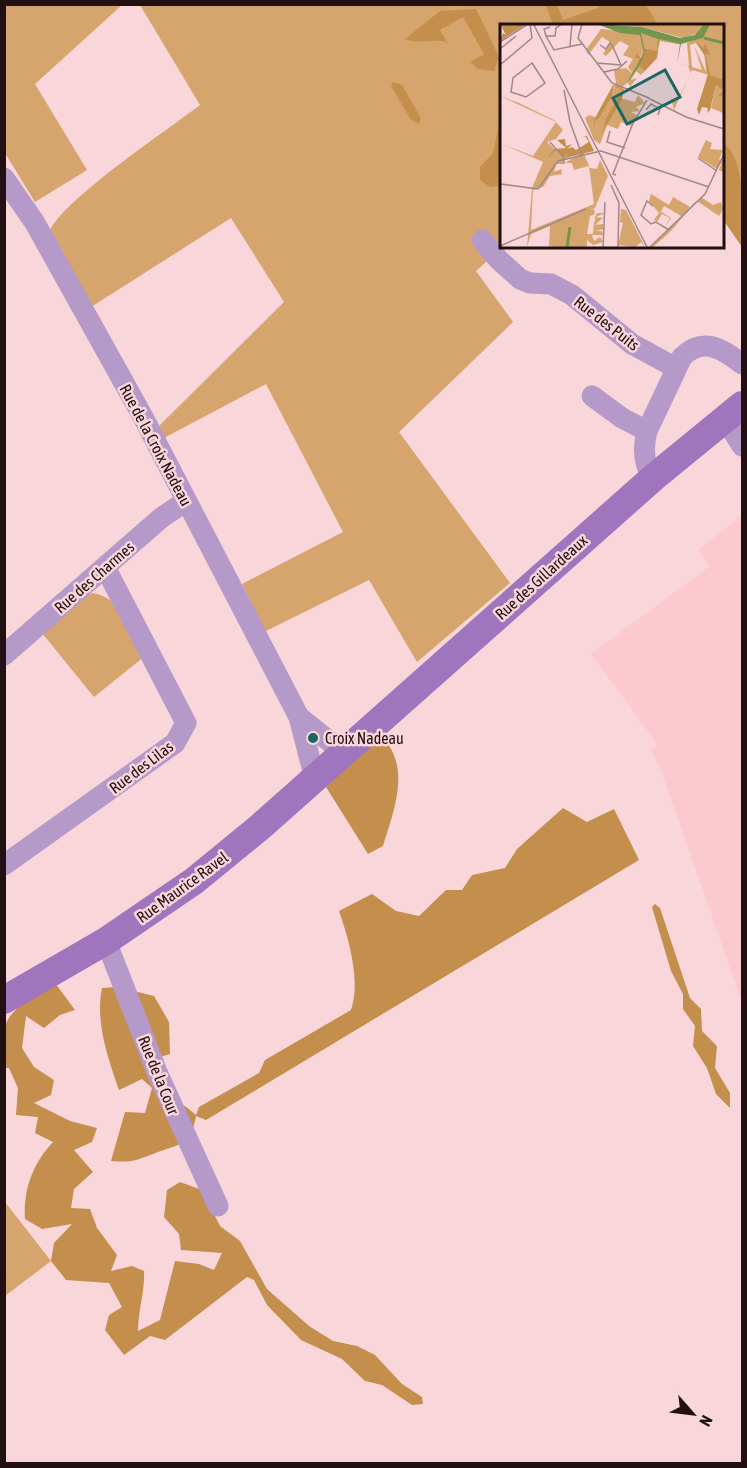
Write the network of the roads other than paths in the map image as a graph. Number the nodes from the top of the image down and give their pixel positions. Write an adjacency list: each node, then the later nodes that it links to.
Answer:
1 (4, 178): 10 (street, Rue de la Croix Nadeau)
2 (482, 240): 4 (street, Rue des Puits)
3 (742, 364): 4 (street)
4 (676, 368): 7 (street)
5 (592, 396): 7 (street)
6 (734, 412): 8 (street); 9 (street, Rue des Gillardeaux)
7 (647, 431): 9 (street)
8 (742, 447)
9 (653, 478): 14 (street, Rue des Gillardeaux)
10 (186, 501): 11 (street, Rue des Charmes); 13 (street, Rue de la Croix Nadeau)
11 (105, 567): 12 (street, Rue des Charmes); 16 (street, Rue des Lilas)
12 (4, 656)
13 (299, 717): 14 (street); 15 (street)
14 (344, 753): 15 (street, Rue Maurice Ravel)
15 (315, 778): 17 (street, Rue Maurice Ravel)
16 (4, 865)
17 (106, 941): 18 (street, Rue Maurice Ravel); 19 (street, Rue de la Cour)
18 (4, 1000)
19 (218, 1206)

